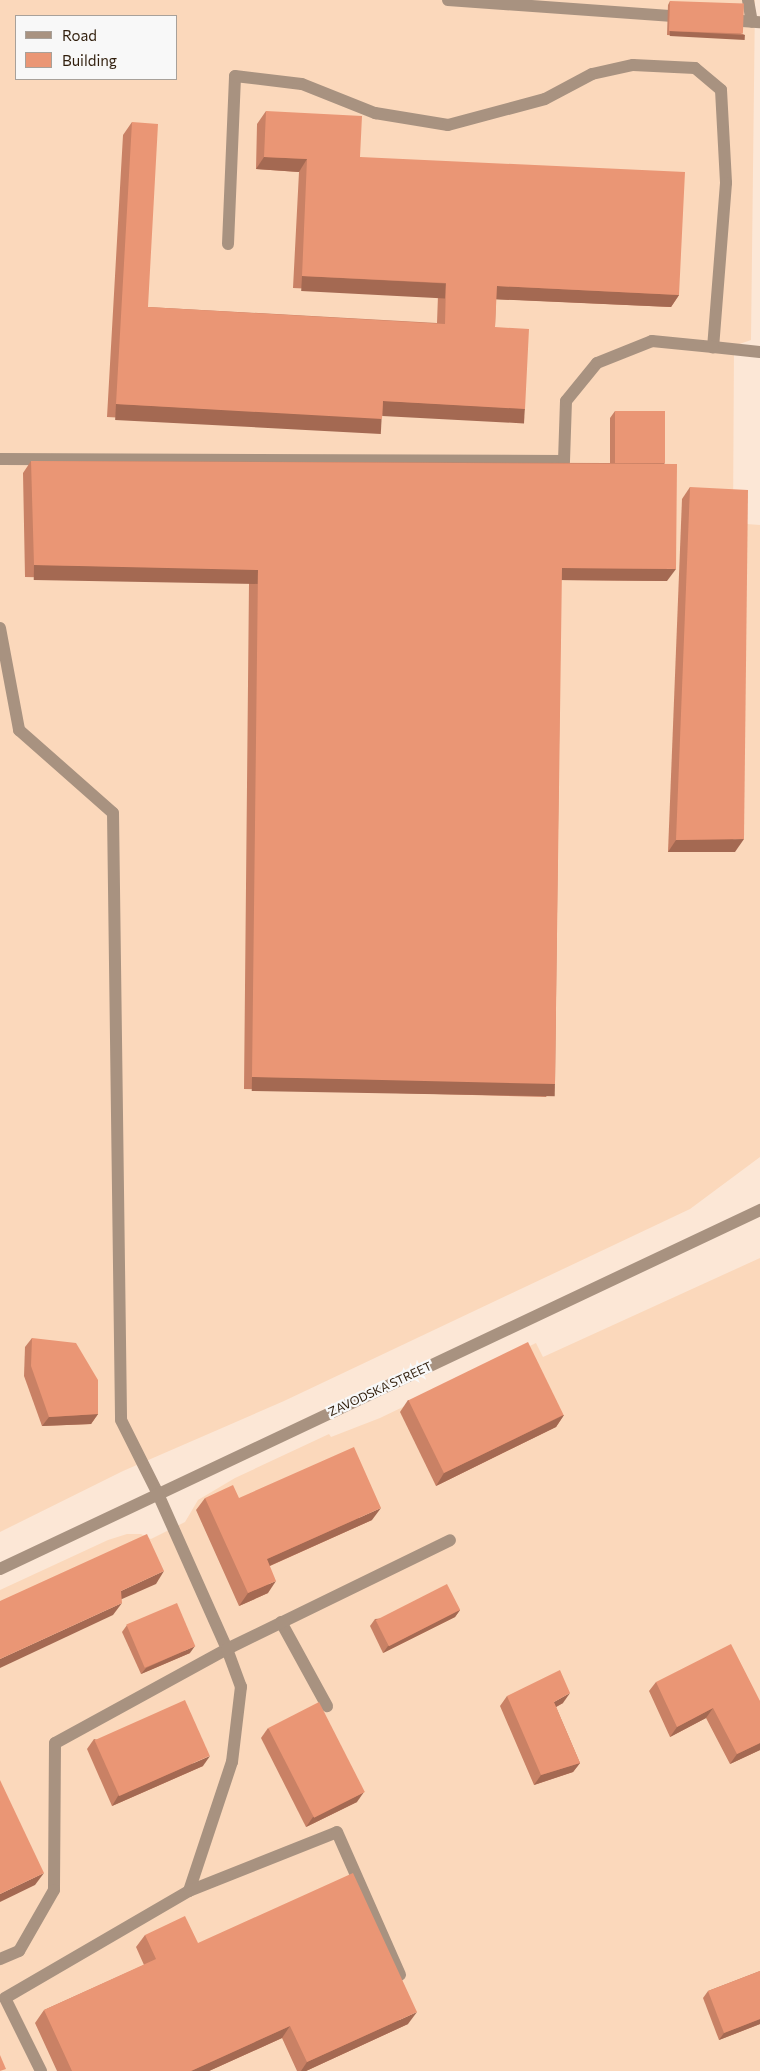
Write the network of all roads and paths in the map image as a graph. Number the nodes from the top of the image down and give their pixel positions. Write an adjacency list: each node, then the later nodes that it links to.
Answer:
1 (448, 0): 3 (street)
2 (748, 0): 5 (street)
3 (693, 18)
4 (713, 19): 5 (street)
5 (756, 22)
6 (228, 244): 7 (street)
7 (713, 347): 8 (street); 9 (street)
8 (760, 352)
9 (0, 459)
10 (0, 628): 12 (street)
11 (760, 1210): 12 (street, ZAVODSKA STREET)
12 (158, 1494): 14 (street, ZAVODSKA STREET); 16 (street)
13 (450, 1540): 15 (street)
14 (0, 1569)
15 (281, 1622): 16 (street); 17 (street)
16 (227, 1649): 18 (street); 19 (street)
17 (327, 1706)
18 (189, 1891): 20 (street); 21 (street)
19 (0, 1959)
20 (400, 1976)
21 (40, 2071)

